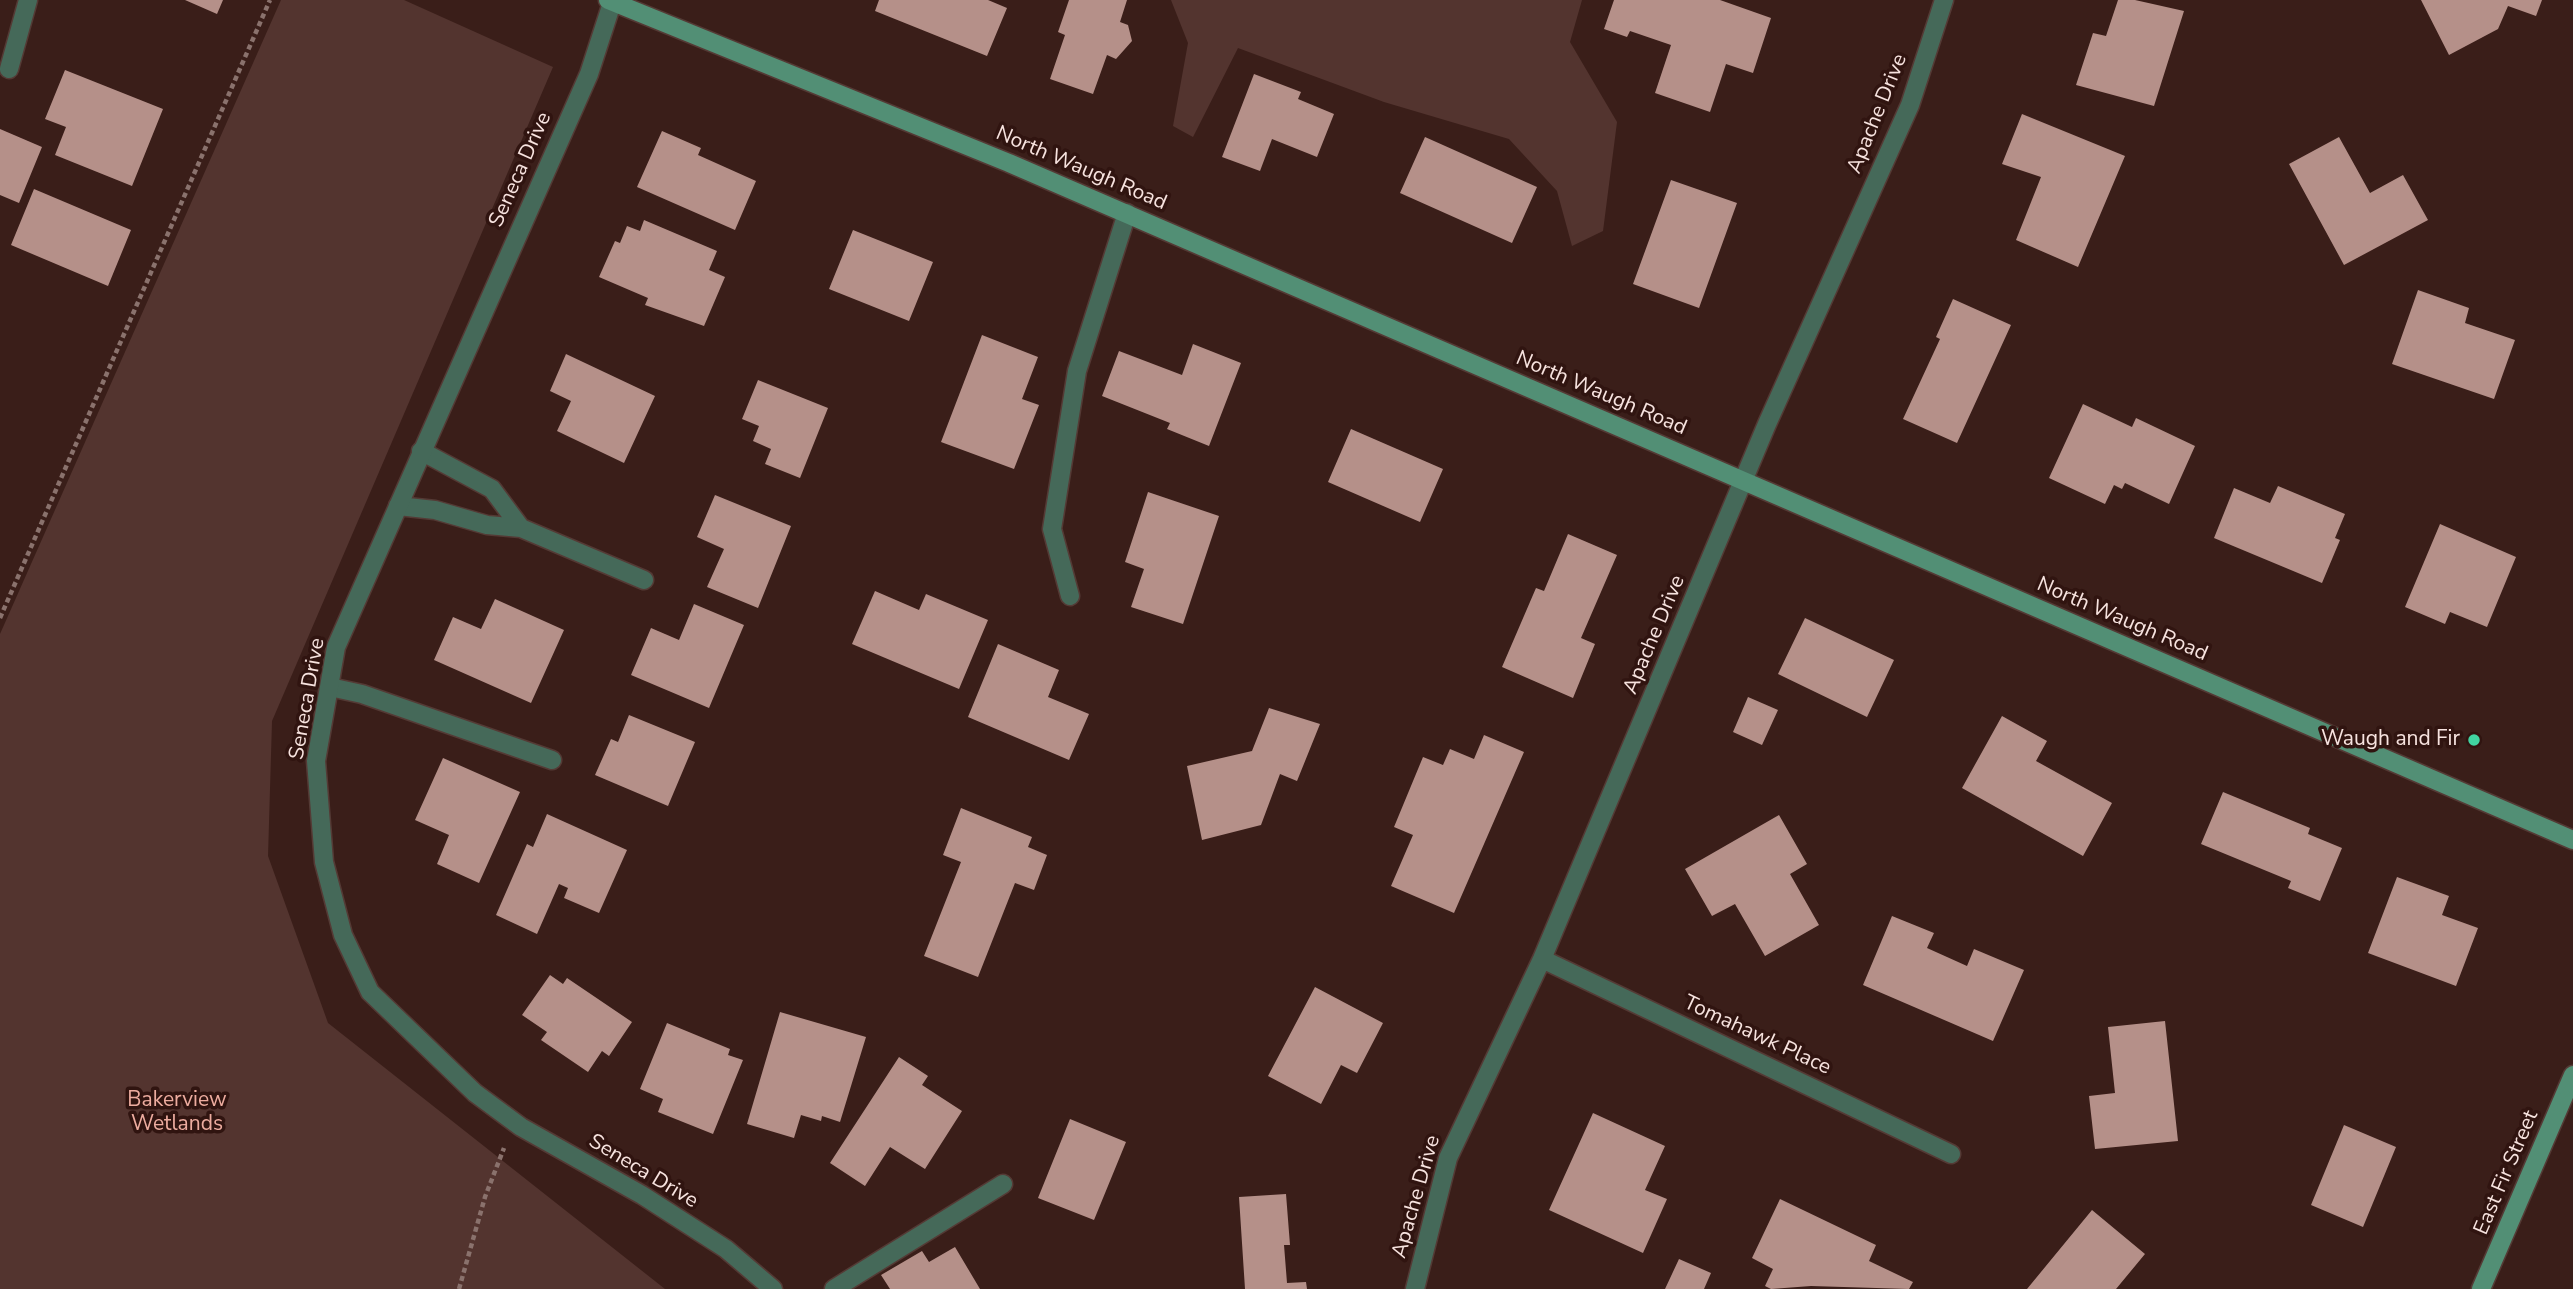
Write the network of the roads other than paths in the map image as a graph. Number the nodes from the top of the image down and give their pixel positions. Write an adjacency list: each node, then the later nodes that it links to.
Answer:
1 (28, 0): 4 (street)
2 (1944, 0): 7 (street, Apache Drive)
3 (611, 1): 5 (street, North Waugh Road); 6 (street, Seneca Drive)
4 (9, 69)
5 (1127, 213): 7 (street, North Waugh Road); 11 (street)
6 (421, 452): 8 (street, Seneca Drive); 9 (street)
7 (1744, 481): 14 (street, North Waugh Road); 15 (street, Apache Drive)
8 (398, 506): 9 (street); 12 (street, Seneca Drive)
9 (521, 528): 10 (street)
10 (644, 580)
11 (1070, 596)
12 (330, 687): 13 (street); 19 (street, Seneca Drive)
13 (552, 760)
14 (2573, 840)
15 (1542, 959): 17 (street, Tomahawk Place); 21 (street, Apache Drive)
16 (2573, 1075): 22 (street, East Fir Street)
17 (1951, 1154)
18 (1003, 1184): 20 (street)
19 (772, 1289)
20 (834, 1289)
21 (1415, 1289)
22 (2481, 1289)

